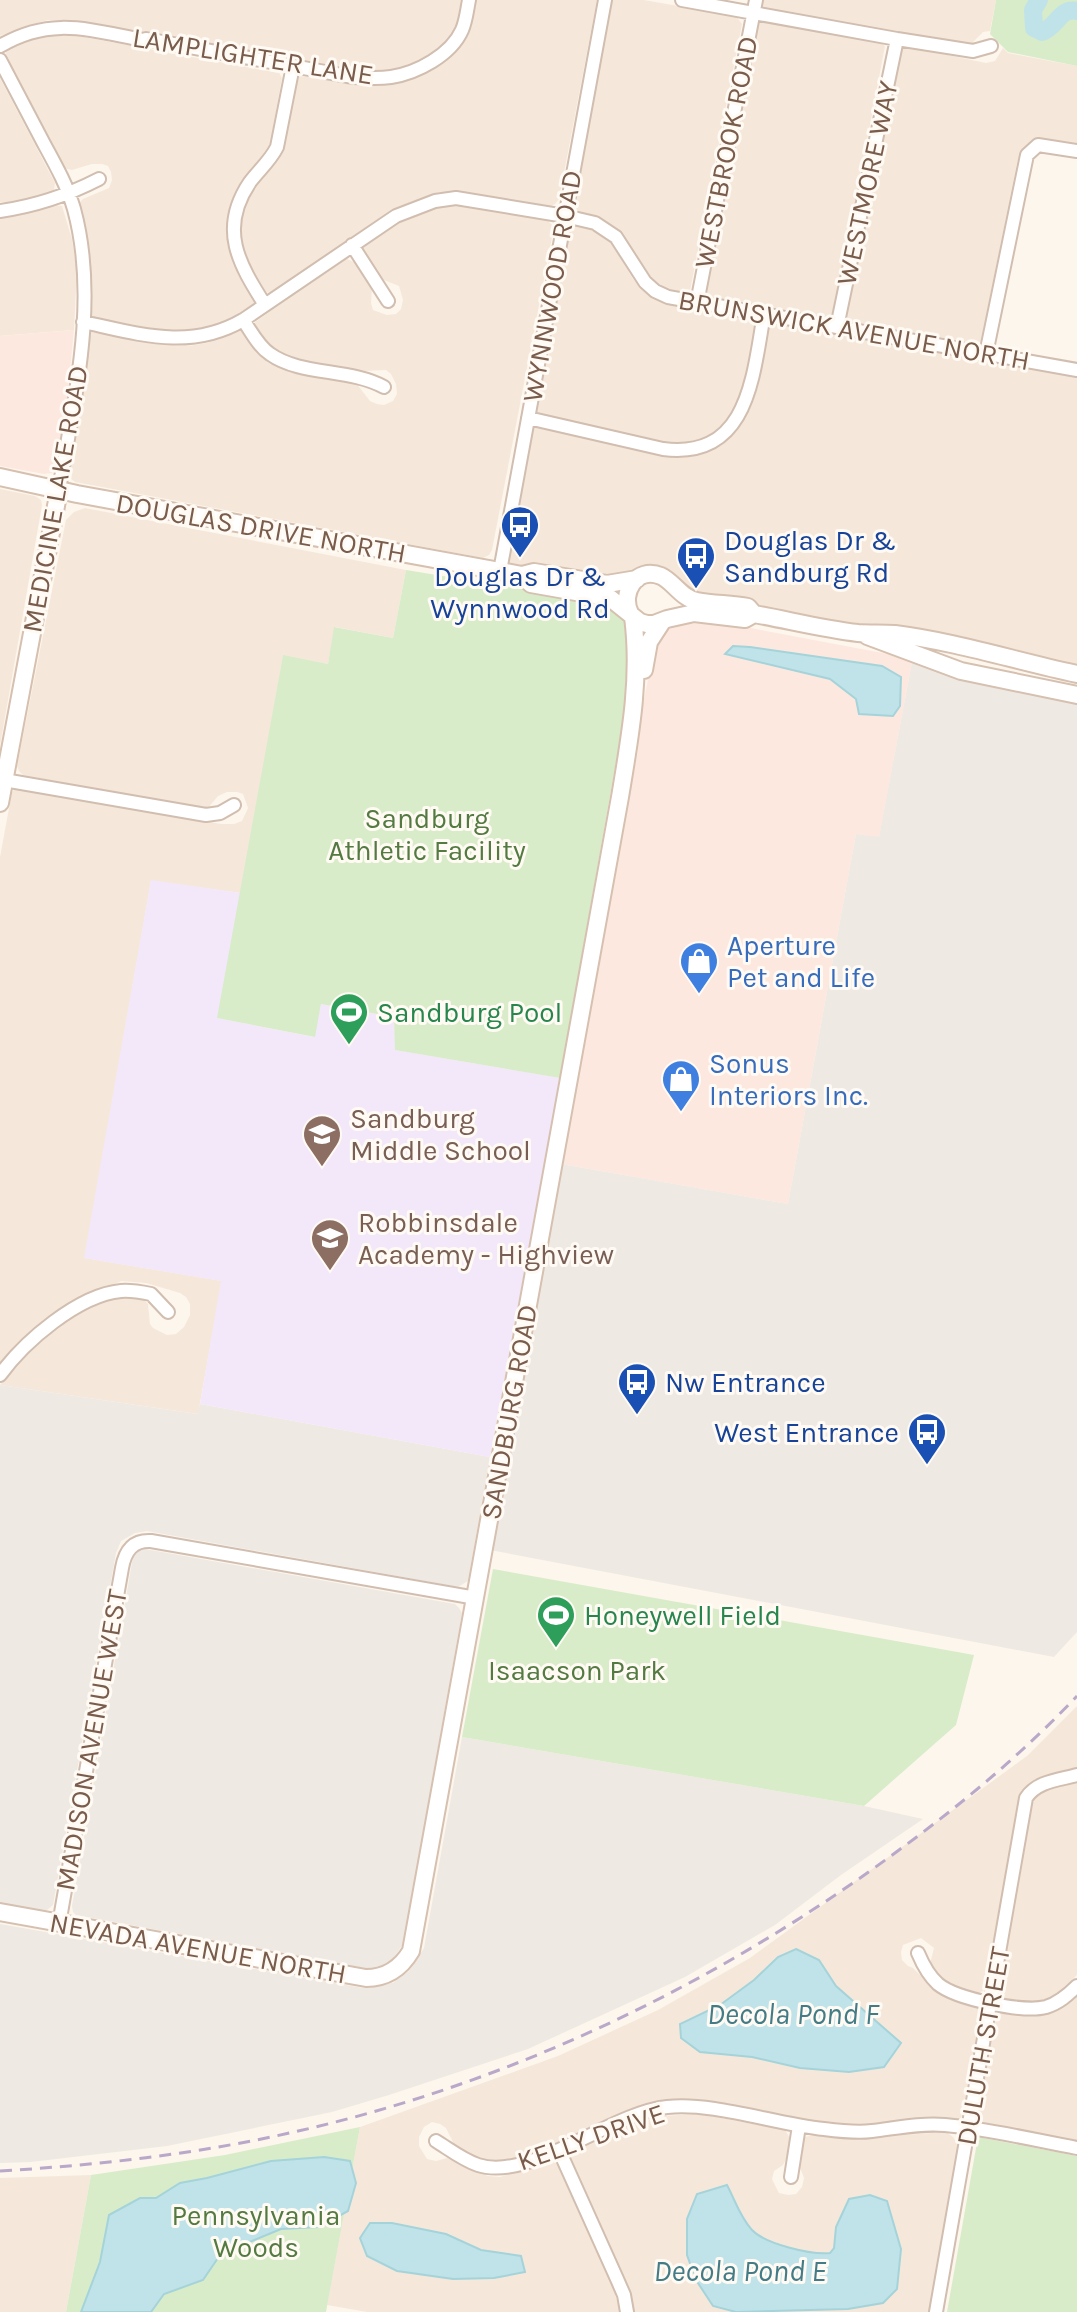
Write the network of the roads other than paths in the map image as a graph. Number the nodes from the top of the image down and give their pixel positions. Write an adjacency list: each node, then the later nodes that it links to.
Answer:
1 (469, 0): 9 (street, LAMPLIGHTER LANE)
2 (605, 0): 14 (street, WYNNWOOD ROAD)
3 (682, 0): 4 (street)
4 (754, 6): 5 (street); 17 (street, WESTBROOK ROAD)
5 (897, 39): 7 (street); 22 (street, WESTMORE WAY)
6 (0, 46): 9 (street, LAMPLIGHTER LANE)
7 (991, 46)
8 (0, 60): 12 (street, MEDICINE LAKE ROAD)
9 (293, 66): 18 (street)
10 (1077, 151): 23 (street)
11 (99, 179): 12 (street)
12 (69, 194): 13 (street); 21 (street, MEDICINE LAKE ROAD)
13 (0, 211)
14 (565, 216): 15 (street, BRUNSWICK AVENUE NORTH); 17 (street, BRUNSWICK AVENUE NORTH); 26 (street, WYNNWOOD ROAD)
15 (352, 245): 16 (street); 18 (street, BRUNSWICK AVENUE NORTH)
16 (388, 301)
17 (697, 303): 19 (street, BRUNSWICK AVENUE NORTH)
18 (265, 305): 20 (street, BRUNSWICK AVENUE NORTH)
19 (764, 314): 22 (street, BRUNSWICK AVENUE NORTH); 26 (street)
20 (243, 320): 21 (street, BRUNSWICK AVENUE NORTH); 25 (street)
21 (83, 322): 28 (street, MEDICINE LAKE ROAD)
22 (837, 327): 23 (street, BRUNSWICK AVENUE NORTH)
23 (986, 354): 24 (street, BRUNSWICK AVENUE NORTH)
24 (1077, 370)
25 (384, 387)
26 (528, 418): 29 (street, WYNNWOOD ROAD)
27 (0, 477): 28 (street, DOUGLAS DRIVE NORTH)
28 (59, 490): 29 (street, DOUGLAS DRIVE NORTH); 40 (street, MEDICINE LAKE ROAD)
29 (500, 571): 30 (street, DOUGLAS DRIVE NORTH)
30 (522, 575): 31 (street, DOUGLAS DRIVE NORTH); 34 (street, DOUGLAS DRIVE NORTH)
31 (637, 579): 32 (street, DOUGLAS DRIVE NORTH); 34 (street)
32 (672, 586): 33 (street, DOUGLAS DRIVE NORTH); 35 (street)
33 (754, 614): 35 (street, DOUGLAS DRIVE NORTH); 36 (street, DOUGLAS DRIVE NORTH)
34 (632, 615): 35 (street, DOUGLAS DRIVE NORTH); 39 (street, SANDBURG ROAD)
35 (664, 620): 39 (street, SANDBURG ROAD)
36 (858, 633): 37 (street, DOUGLAS DRIVE NORTH); 38 (street, DOUGLAS DRIVE NORTH)
37 (1077, 674)
38 (1077, 695)
39 (635, 706): 46 (street, SANDBURG ROAD)
40 (4, 760): 41 (street, MEDICINE LAKE ROAD)
41 (4, 780): 42 (street, MEDICINE LAKE ROAD); 43 (street)
42 (0, 803)
43 (234, 805)
44 (168, 1312): 45 (street)
45 (0, 1375)
46 (476, 1598): 49 (street, MADISON AVENUE WEST); 51 (street, SANDBURG ROAD)
47 (1077, 1775): 53 (street, DULUTH STREET)
48 (0, 1912): 49 (street, NEVADA AVENUE NORTH)
49 (59, 1924): 51 (street, NEVADA AVENUE NORTH)
50 (918, 1953): 53 (street)
51 (394, 1971)
52 (1077, 1986): 53 (street)
53 (991, 2002): 55 (street, DULUTH STREET)
54 (799, 2126): 55 (street, KELLY DRIVE); 58 (street, KELLY DRIVE); 59 (street)
55 (968, 2129): 57 (street, KELLY DRIVE); 61 (street, DULUTH STREET)
56 (436, 2141): 58 (street, KELLY DRIVE)
57 (1077, 2148)
58 (559, 2150): 60 (street)
59 (791, 2177)
60 (627, 2312)
61 (936, 2312)

